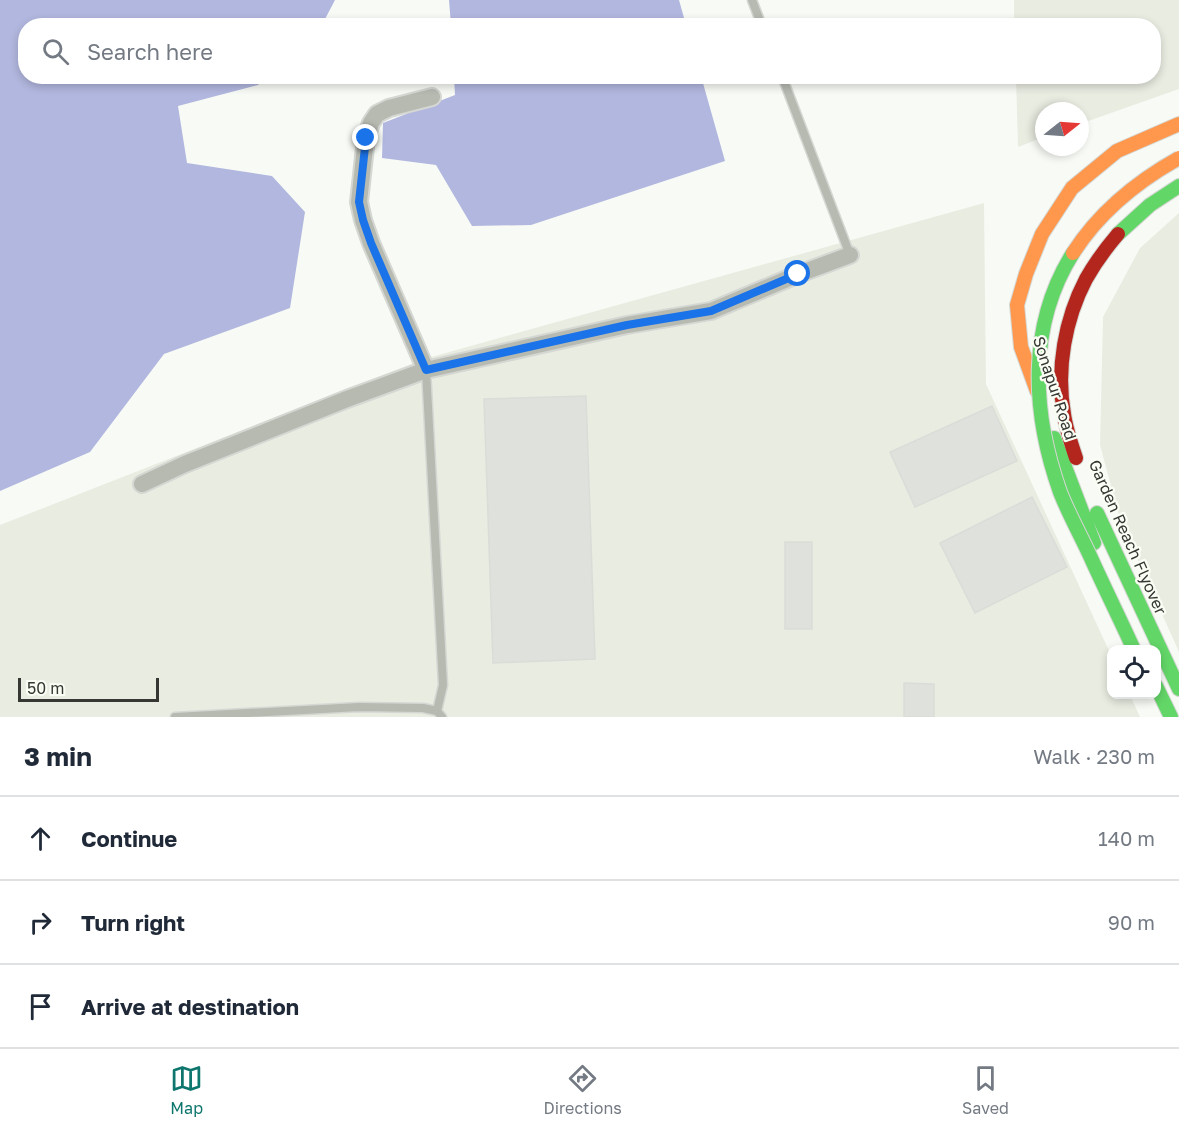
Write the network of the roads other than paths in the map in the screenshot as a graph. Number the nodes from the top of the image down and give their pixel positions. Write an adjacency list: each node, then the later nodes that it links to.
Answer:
1 (752, 0): 2 (lane)
2 (759, 18)
3 (785, 84): 8 (lane)
4 (432, 97): 9 (street)
5 (1179, 124): 12 (main road, Sonapur Road)
6 (1179, 158): 11 (main road, bridge)
7 (1179, 186): 13 (main road, Garden Reach Flyover)
8 (850, 255): 9 (street)
9 (426, 370): 10 (street); 16 (lane)
10 (142, 484)
11 (1132, 645)
12 (1137, 645)
13 (1179, 689)
14 (1161, 696): 19 (main road)
15 (1157, 699): 18 (main road)
16 (440, 714): 17 (lane)
17 (176, 717)
18 (1165, 717)
19 (1171, 717)

